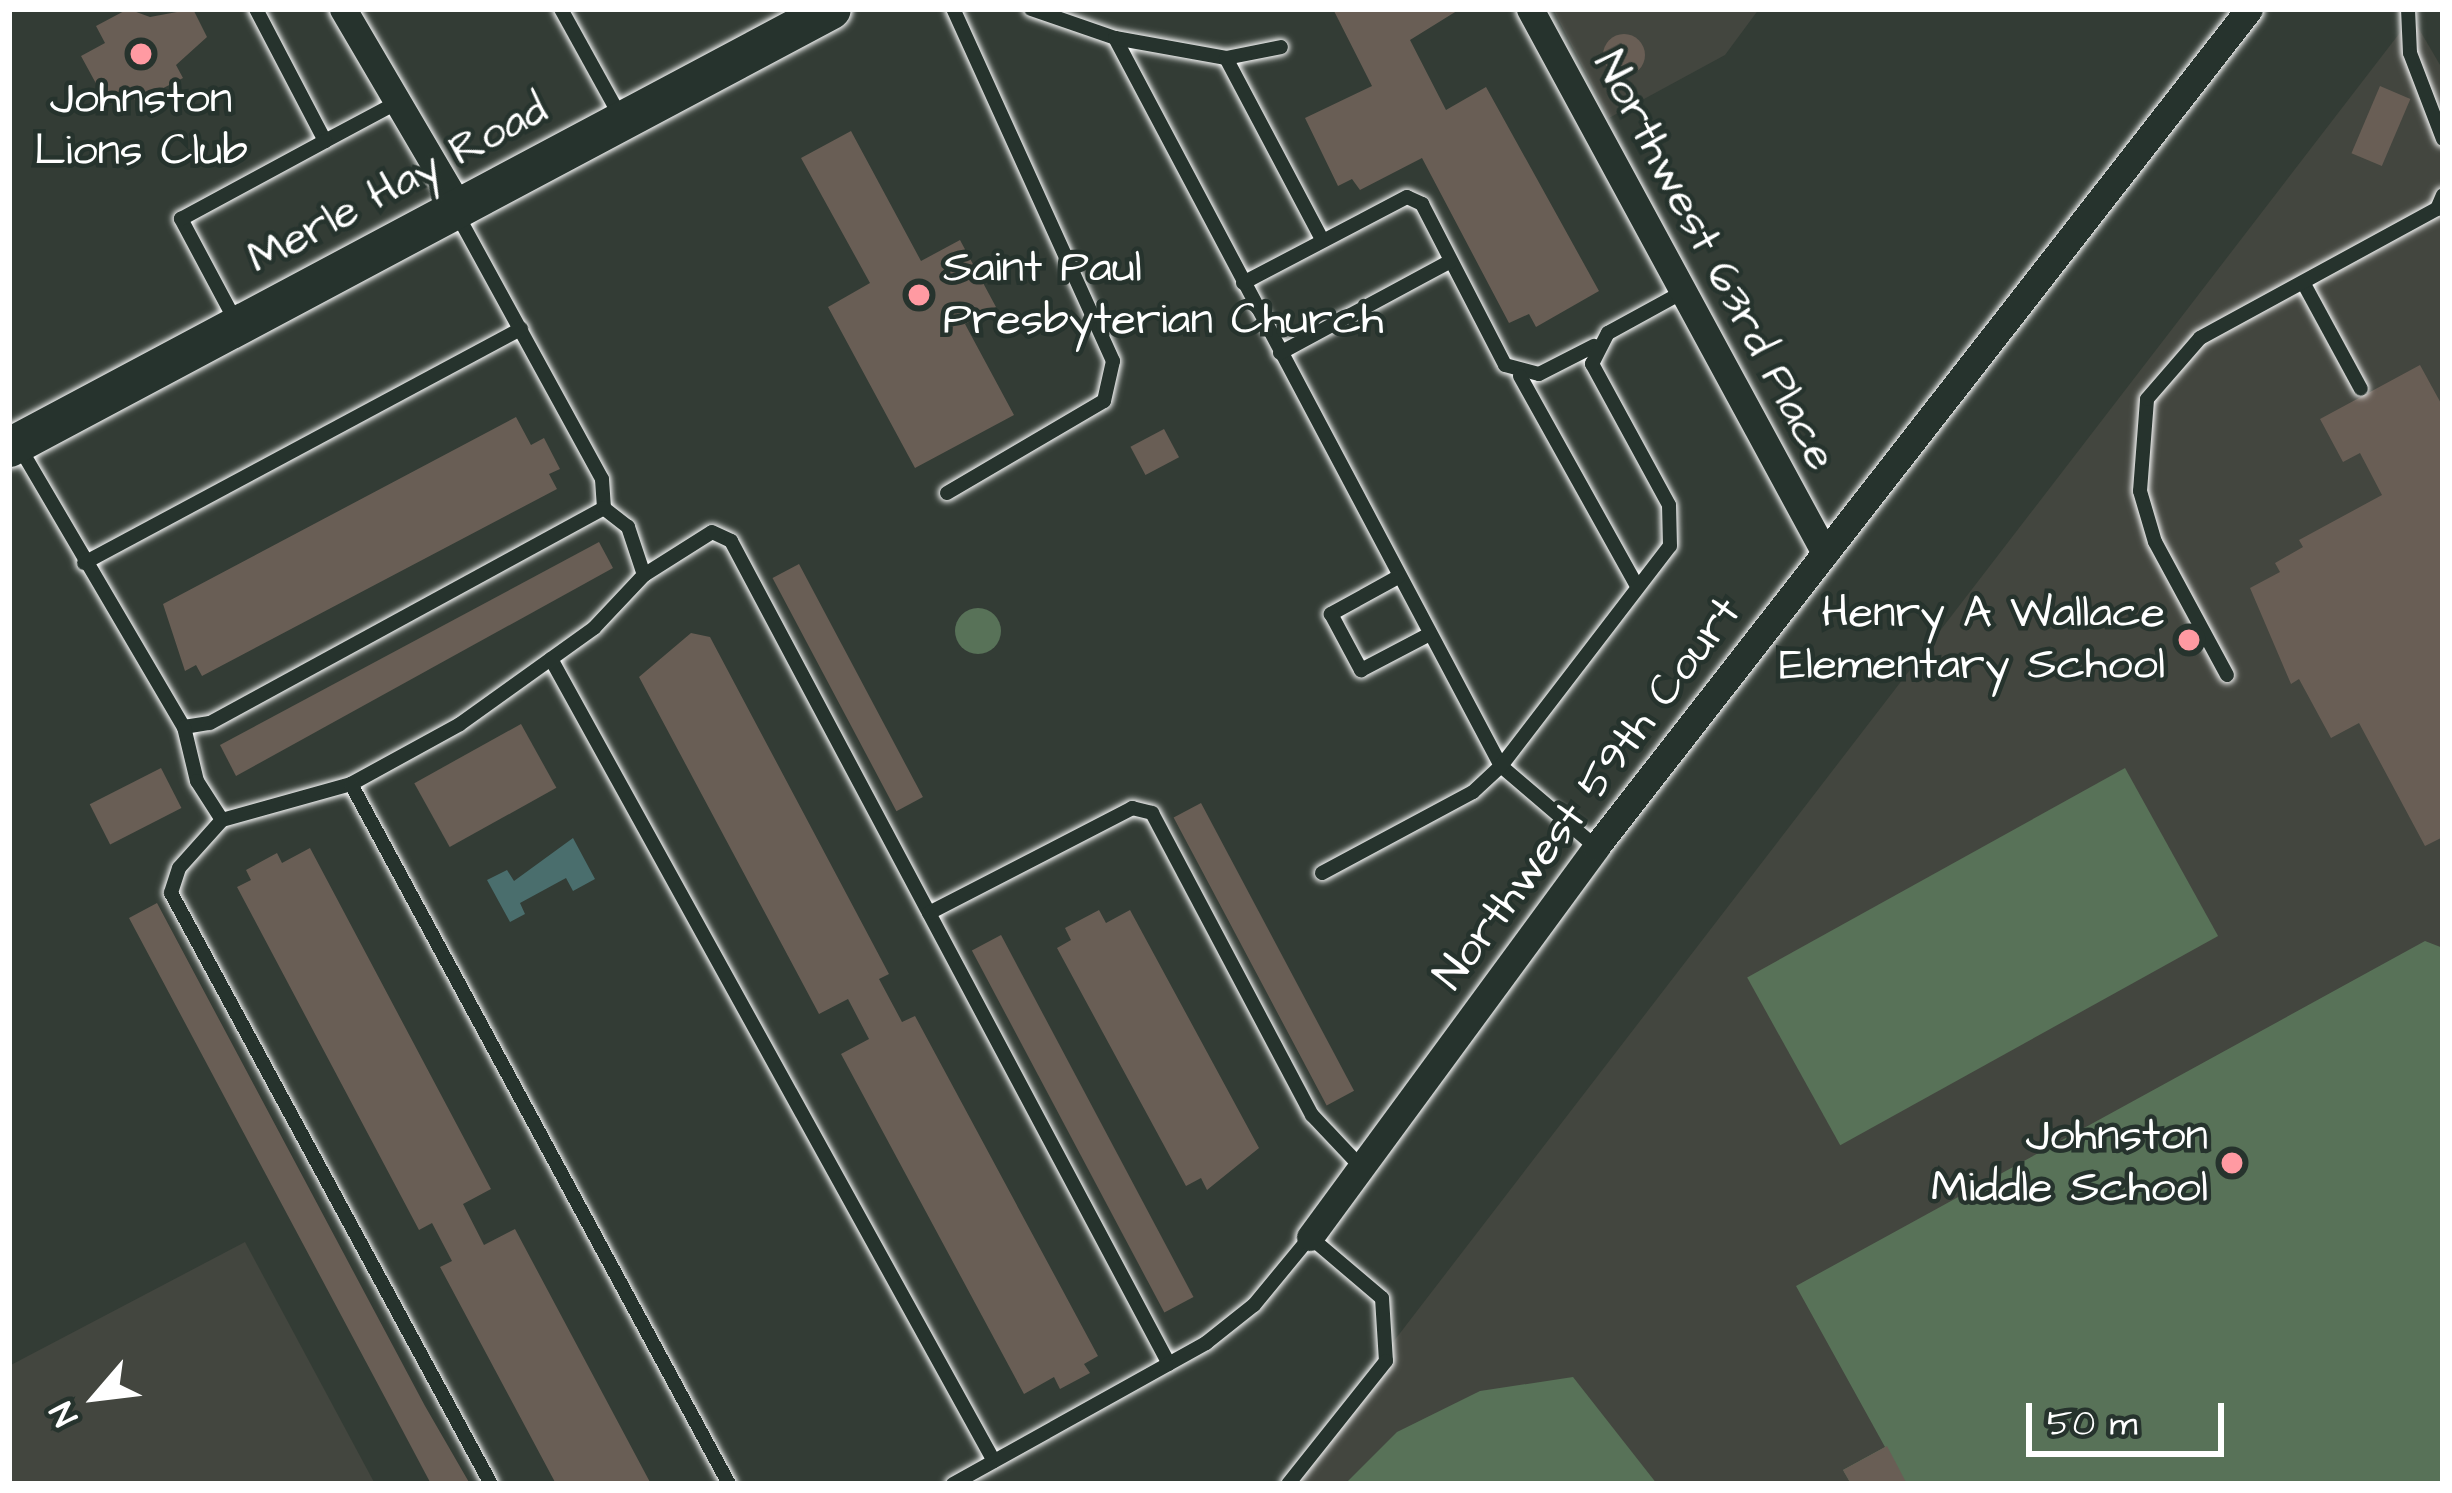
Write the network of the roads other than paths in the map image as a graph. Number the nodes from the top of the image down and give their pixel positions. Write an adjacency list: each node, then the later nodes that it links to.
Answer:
1 (256, 9): 16 (lane)
2 (343, 9): 13 (street)
3 (561, 9): 14 (lane)
4 (831, 9): 14 (main road, Merle Hay Road)
5 (953, 9): 31 (lane)
6 (1031, 9): 10 (lane)
7 (1530, 9): 23 (street, Northwest 63rd Place)
8 (2249, 9): 33 (street, Northwest 59th Court)
9 (2408, 9): 15 (lane)
10 (1115, 38): 12 (lane); 21 (lane)
11 (1281, 47): 12 (lane)
12 (1226, 58): 19 (lane)
13 (398, 102): 16 (lane); 18 (street)
14 (622, 120): 18 (main road, Merle Hay Road)
15 (2443, 139)
16 (325, 141): 24 (lane)
17 (2443, 195): 22 (lane)
18 (457, 208): 24 (main road, Merle Hay Road); 25 (lane)
19 (1322, 239): 20 (lane); 21 (lane)
20 (1451, 261): 27 (lane); 28 (lane)
21 (1243, 283): 27 (lane)
22 (2304, 284): 29 (lane); 40 (lane)
23 (1683, 292): 26 (lane); 33 (street, Northwest 63rd Place)
24 (238, 325): 30 (main road, Merle Hay Road)
25 (521, 329): 32 (lane); 34 (lane)
26 (1594, 346): 28 (lane); 37 (lane)
27 (1280, 353): 36 (lane)
28 (1520, 376): 37 (lane)
29 (2361, 389)
30 (13, 444): 34 (lane)
31 (946, 493)
32 (604, 508): 35 (lane); 41 (lane)
33 (1825, 553): 45 (street, Northwest 59th Court)
34 (84, 563): 41 (lane)
35 (644, 575): 39 (lane); 47 (lane)
36 (1398, 577): 38 (lane); 38 (lane)
37 (1637, 586): 42 (lane)
38 (1428, 635): 42 (lane)
39 (551, 659): 43 (lane); 51 (lane)
40 (2227, 675)
41 (184, 727): 44 (lane)
42 (1502, 766): 45 (lane); 46 (lane)
43 (351, 784): 44 (lane); 53 (lane)
44 (222, 820): 52 (lane)
45 (1596, 847): 48 (street, Northwest 59th Court)
46 (1322, 873)
47 (929, 913): 48 (lane); 50 (lane)
48 (1361, 1167): 49 (street, Northwest 59th Court)
49 (1310, 1237): 50 (lane); 55 (lane)
50 (1169, 1364): 51 (lane)
51 (994, 1461): 54 (lane)
52 (491, 1484)
53 (728, 1484)
54 (953, 1484)
55 (1288, 1484)

